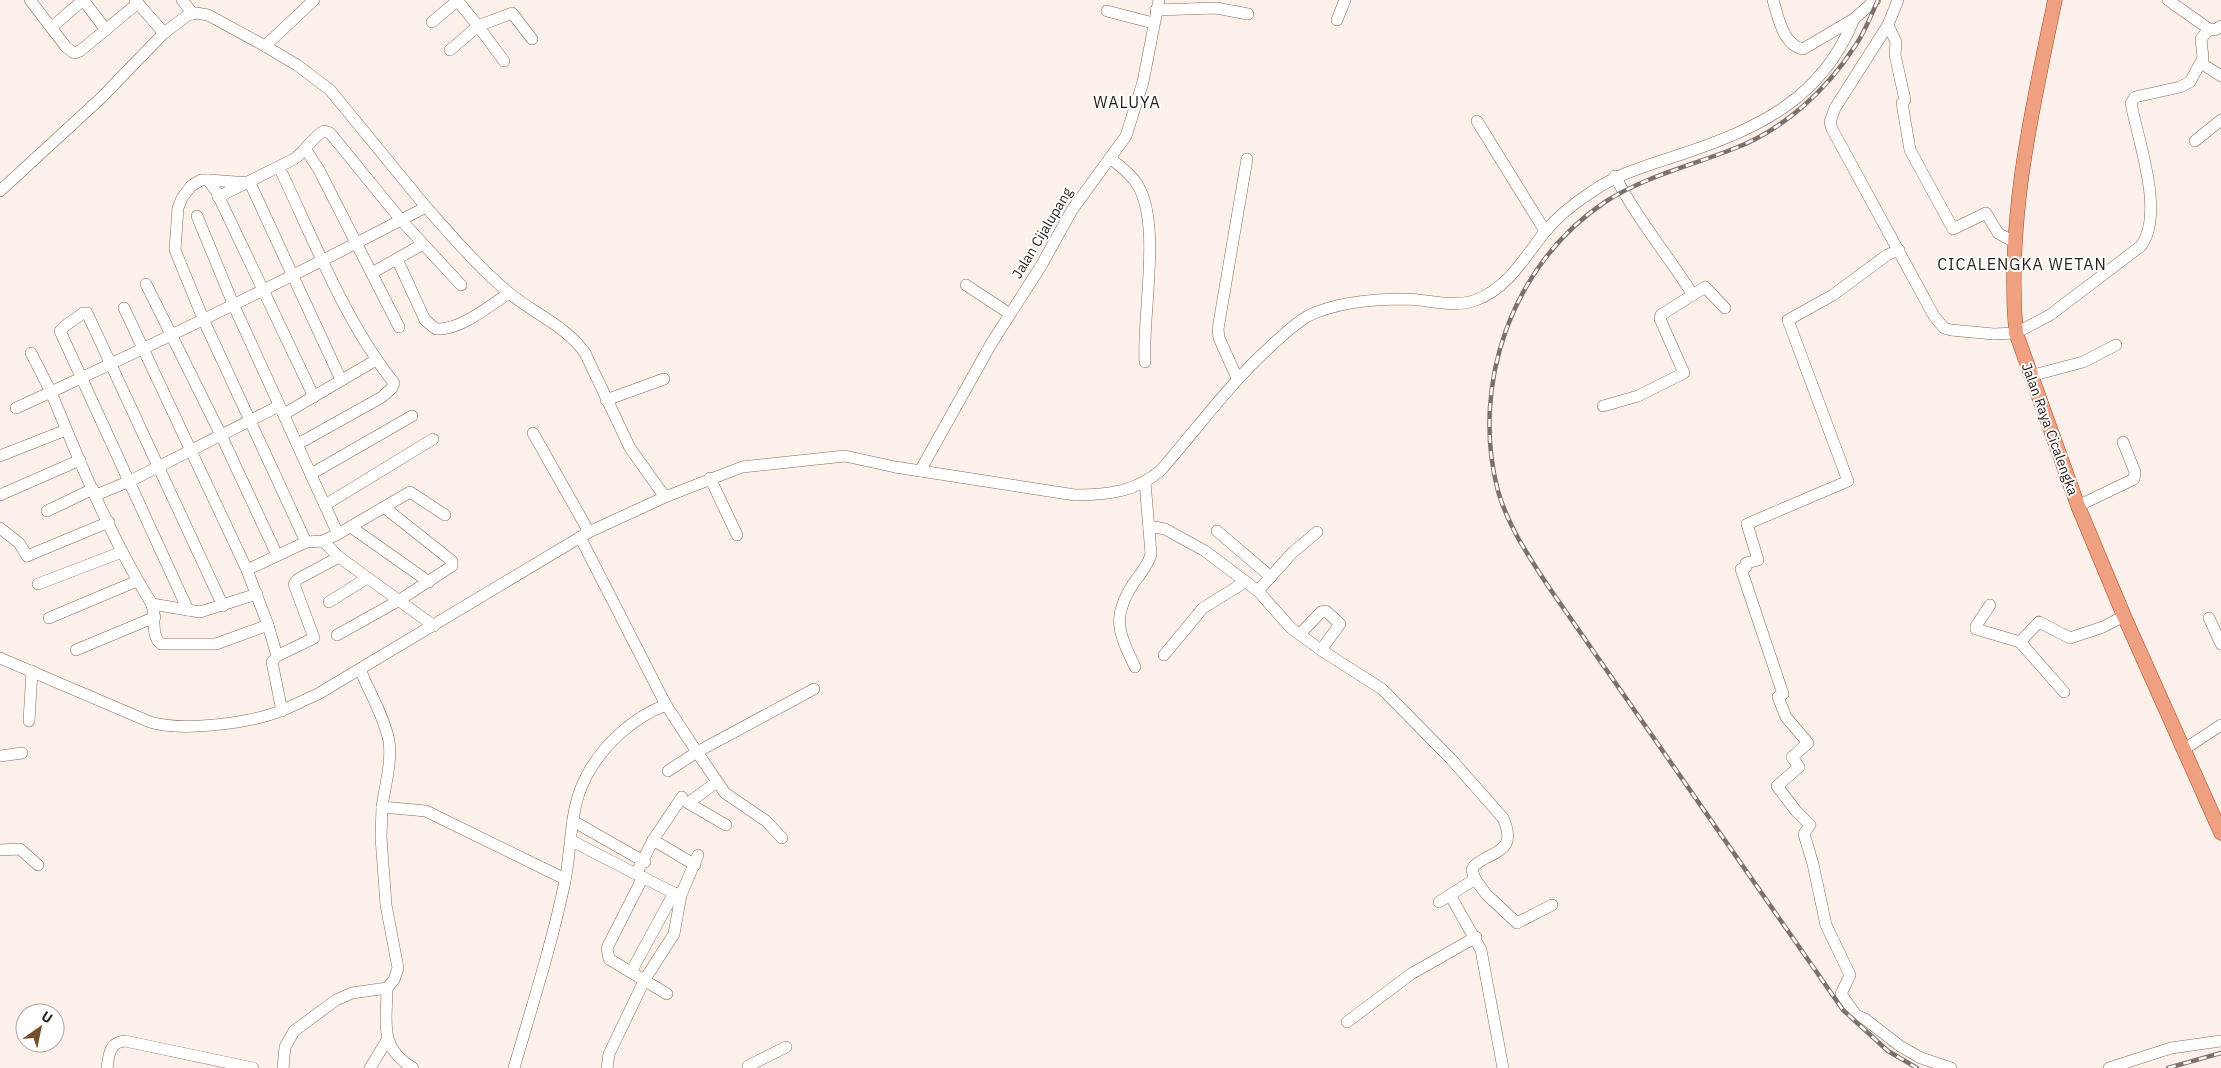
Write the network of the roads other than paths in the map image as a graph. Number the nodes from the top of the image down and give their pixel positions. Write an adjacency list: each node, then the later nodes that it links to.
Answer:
1 (30, 0): 25 (street)
2 (182, 0): 16 (street)
3 (314, 0): 30 (street)
4 (457, 0): 20 (street); 23 (street)
5 (1346, 0): 19 (street)
6 (1773, 0): 18 (street)
7 (1875, 0): 13 (street)
8 (1898, 0): 22 (street)
9 (2055, 0): 53 (main road, Jalan Raya Cicalengka)
10 (2168, 0): 26 (street)
11 (84, 1): 25 (street); 27 (street)
12 (137, 2): 27 (street); 28 (street)
13 (1866, 4): 18 (street)
14 (1158, 5): 17 (street); 21 (street, Jalan Cijalupang)
15 (1107, 11): 21 (street)
16 (193, 14): 28 (street); 30 (street)
17 (1248, 14)
18 (1854, 19): 42 (street)
19 (1337, 20)
20 (432, 22)
21 (1153, 22): 39 (street, Jalan Cijalupang)
22 (1888, 25): 53 (street); 56 (street)
23 (478, 26): 29 (street); 31 (street); 32 (street)
24 (2221, 26): 26 (street)
25 (52, 27): 27 (street)
26 (2209, 29): 33 (street)
27 (106, 30)
28 (164, 34): 46 (street)
29 (532, 39)
30 (265, 46): 49 (street)
31 (450, 50)
32 (504, 61)
33 (2201, 63): 34 (street); 73 (street)
34 (2221, 76)
35 (2221, 120): 37 (street)
36 (1477, 121): 52 (street)
37 (2195, 142)
38 (306, 150): 41 (street); 51 (street); 54 (street)
39 (1110, 158): 70 (street, Jalan Cijalupang); 79 (street)
40 (1247, 159): 83 (street)
41 (279, 167): 45 (street); 58 (street)
42 (1615, 176): 47 (street); 66 (street)
43 (208, 180): 45 (street); 48 (street); 71 (street)
44 (1584, 182): 47 (street)
45 (250, 183): 48 (street); 60 (street)
46 (0, 191)
47 (1591, 192): 52 (street)
48 (218, 197): 64 (street)
49 (426, 207): 51 (street); 65 (street)
50 (197, 216): 67 (street)
51 (401, 220): 54 (street); 55 (street)
52 (1545, 231): 83 (street)
53 (2014, 242): 73 (main road, Jalan Raya Cicalengka)
54 (357, 243): 58 (street); 59 (street)
55 (423, 244): 57 (street); 62 (street)
56 (1898, 250): 73 (street); 212 (street)
57 (397, 259): 59 (street); 65 (street)
58 (322, 261): 60 (street); 78 (street)
59 (372, 273): 72 (street)
60 (294, 276): 64 (street); 84 (street)
61 (146, 284): 74 (street)
62 (461, 285)
63 (966, 285): 70 (street)
64 (263, 291): 67 (street); 87 (street)
65 (509, 293): 88 (street)
66 (1693, 294): 69 (street); 89 (street)
67 (234, 306): 71 (street); 91 (street)
68 (124, 308): 76 (street)
69 (1725, 308)
70 (1010, 314): 104 (street, Jalan Cijalupang)
71 (204, 321): 74 (street); 93 (street)
72 (399, 328)
73 (2016, 333): 81 (main road, Jalan Raya Cicalengka)
74 (173, 336): 76 (street); 96 (street)
75 (2116, 345): 81 (street)
76 (143, 351): 80 (street); 100 (street)
77 (31, 352): 86 (street)
78 (376, 360): 84 (street); 99 (street)
79 (1145, 362)
80 (111, 364): 82 (street); 82 (street); 103 (street)
81 (2030, 376): 113 (main road, Jalan Raya Cicalengka)
82 (82, 378): 86 (street); 107 (street)
83 (1238, 378): 108 (street)
84 (341, 380): 87 (street)
85 (664, 380): 88 (street)
86 (52, 392): 90 (street); 94 (street)
87 (314, 397): 91 (street)
88 (606, 400): 111 (street)
89 (1603, 406)
90 (16, 408)
91 (282, 410): 93 (street); 99 (street)
92 (412, 416): 105 (street)
93 (252, 420): 96 (street); 127 (street)
94 (66, 430): 101 (street); 102 (street)
95 (533, 433): 124 (street)
96 (221, 435): 100 (street); 129 (street)
97 (433, 439): 112 (street)
98 (2122, 442): 113 (street)
99 (298, 444): 105 (street)
100 (190, 450): 103 (street); 131 (street)
101 (0, 456)
102 (80, 460): 109 (street); 110 (street)
103 (158, 467): 107 (street); 144 (street)
104 (920, 472): 106 (street); 108 (street)
105 (311, 474): 112 (street)
106 (710, 478): 111 (street); 125 (street)
107 (130, 481): 109 (street); 145 (street)
108 (1145, 482): 118 (street)
109 (95, 492): 115 (street); 117 (street)
110 (0, 495)
111 (665, 497): 124 (street)
112 (325, 505): 123 (street)
113 (2078, 506): 146 (main road, Jalan Raya Cicalengka)
114 (385, 508): 116 (street); 119 (street); 135 (street)
115 (47, 511)
116 (445, 515)
117 (109, 522): 120 (street); 128 (street)
118 (1149, 526): 136 (street); 161 (street)
119 (351, 527): 123 (street); 135 (street)
120 (0, 528)
121 (1217, 531): 132 (street)
122 (1318, 532): 132 (street)
123 (338, 534): 126 (street)
124 (584, 535): 151 (street); 166 (street)
125 (737, 535)
126 (323, 541): 127 (street); 130 (street)
127 (306, 542): 129 (street)
128 (122, 552): 134 (street); 137 (street)
129 (276, 555): 131 (street)
130 (339, 557): 133 (street); 159 (street)
131 (247, 570): 139 (street)
132 (1271, 577): 138 (street)
133 (367, 578): 140 (street); 141 (street)
134 (137, 581): 142 (street); 148 (street)
135 (429, 582): 140 (street)
136 (1245, 582): 138 (street); 158 (street)
137 (38, 584)
138 (1258, 591): 152 (street)
139 (257, 594): 144 (street); 150 (street)
140 (398, 601): 151 (street); 153 (street)
141 (330, 602)
142 (152, 604): 145 (street); 147 (street)
143 (1990, 605): 154 (street)
144 (223, 606): 145 (street)
145 (188, 610)
146 (2124, 616): 154 (street); 170 (main road, Jalan Raya Cicalengka)
147 (155, 617): 150 (street); 156 (street)
148 (49, 618)
149 (2209, 618): 155 (street)
150 (268, 625): 159 (street)
151 (434, 626): 162 (street)
152 (1300, 634): 157 (street); 157 (street)
153 (337, 635)
154 (2020, 642): 165 (street)
155 (2221, 644)
156 (76, 650)
157 (1321, 650): 189 (street)
158 (1164, 654)
159 (277, 656): 167 (street)
160 (0, 658): 163 (street)
161 (1135, 667)
162 (360, 669): 167 (street); 177 (street)
163 (32, 671): 167 (street); 168 (street)
164 (814, 689): 171 (street)
165 (2064, 692)
166 (666, 705): 171 (street); 178 (street)
167 (282, 710)
168 (29, 721)
169 (2221, 726): 170 (street)
170 (2183, 750): 180 (main road, Jalan Raya Cicalengka)
171 (697, 752): 174 (street); 175 (street)
172 (22, 753): 173 (street)
173 (0, 756)
174 (668, 772)
175 (717, 782): 179 (street); 181 (street)
176 (682, 796): 183 (street)
177 (382, 807): 188 (street); 197 (street)
178 (573, 821): 182 (street); 185 (street)
179 (726, 825)
180 (2221, 833)
181 (782, 838)
182 (570, 840): 187 (street); 188 (street)
183 (653, 840): 185 (street); 190 (street)
184 (0, 850): 186 (street)
185 (645, 862): 187 (street)
186 (38, 865)
187 (640, 876): 190 (street); 195 (street)
188 (565, 879): 209 (street)
189 (1475, 879): 191 (street); 193 (street)
190 (677, 894): 195 (street); 196 (street)
191 (1450, 895): 192 (street); 194 (street)
192 (1439, 902)
193 (1552, 905)
194 (1476, 937): 199 (street); 211 (street)
195 (631, 972): 196 (street)
196 (645, 979): 198 (street); 210 (street)
197 (387, 988): 200 (street); 206 (street)
198 (667, 994)
199 (1347, 1022)
200 (387, 1040): 207 (street); 208 (street)
201 (2221, 1041): 213 (street)
202 (786, 1047): 203 (street)
203 (746, 1067)
204 (107, 1068): 205 (street)
205 (253, 1068)
206 (283, 1068)
207 (370, 1068)
208 (412, 1068)
209 (514, 1068)
210 (607, 1068)
211 (1503, 1068)
212 (1951, 1068)
213 (2109, 1068)

